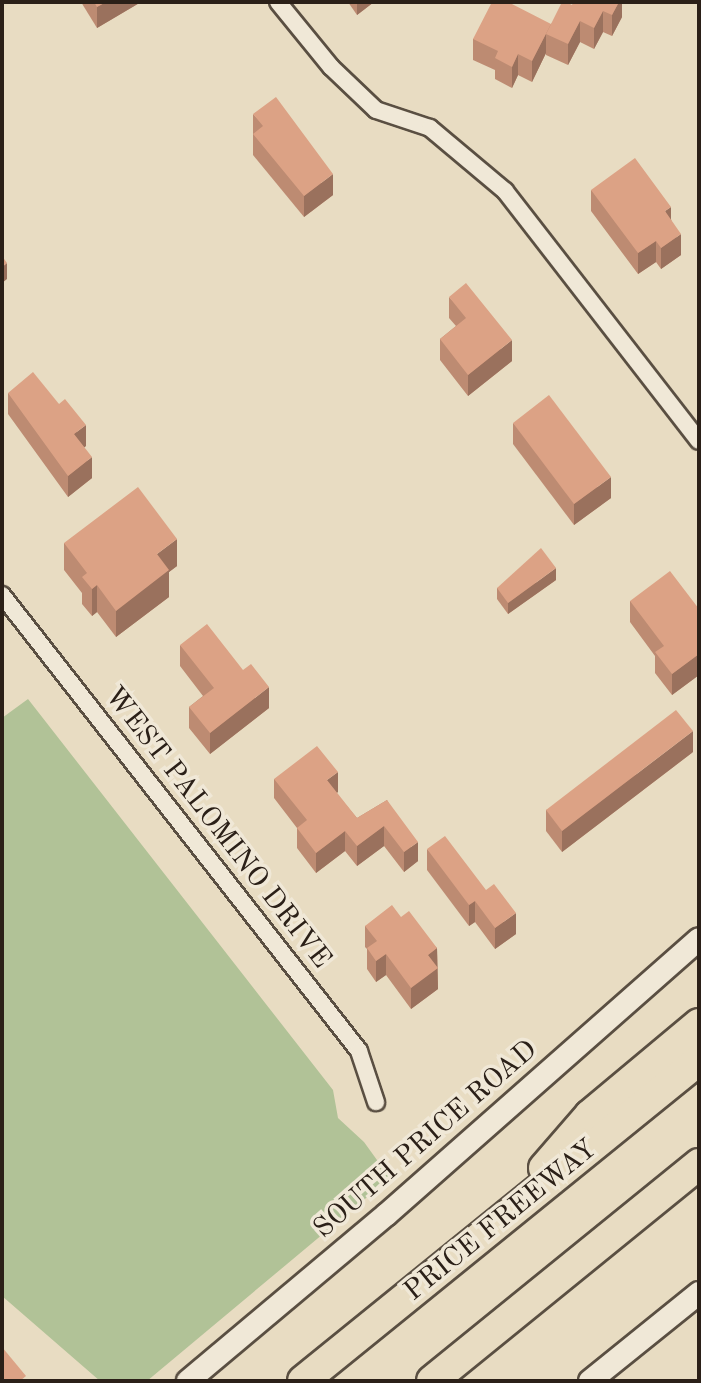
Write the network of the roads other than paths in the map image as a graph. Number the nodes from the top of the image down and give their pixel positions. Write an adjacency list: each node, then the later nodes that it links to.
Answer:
1 (278, 2): 2 (street)
2 (699, 441)
3 (2, 595): 7 (street, WEST PALOMINO DRIVE)
4 (699, 939): 13 (main road, SOUTH PRICE ROAD)
5 (699, 1024): 10 (highway)
6 (699, 1060): 10 (highway, PRICE FREEWAY)
7 (376, 1102)
8 (699, 1164): 12 (highway)
9 (699, 1187): 12 (highway)
10 (488, 1233): 14 (highway, PRICE FREEWAY)
11 (699, 1293): 16 (main road)
12 (525, 1305): 15 (highway)
13 (188, 1381)
14 (303, 1381)
15 (432, 1381)
16 (590, 1381)

